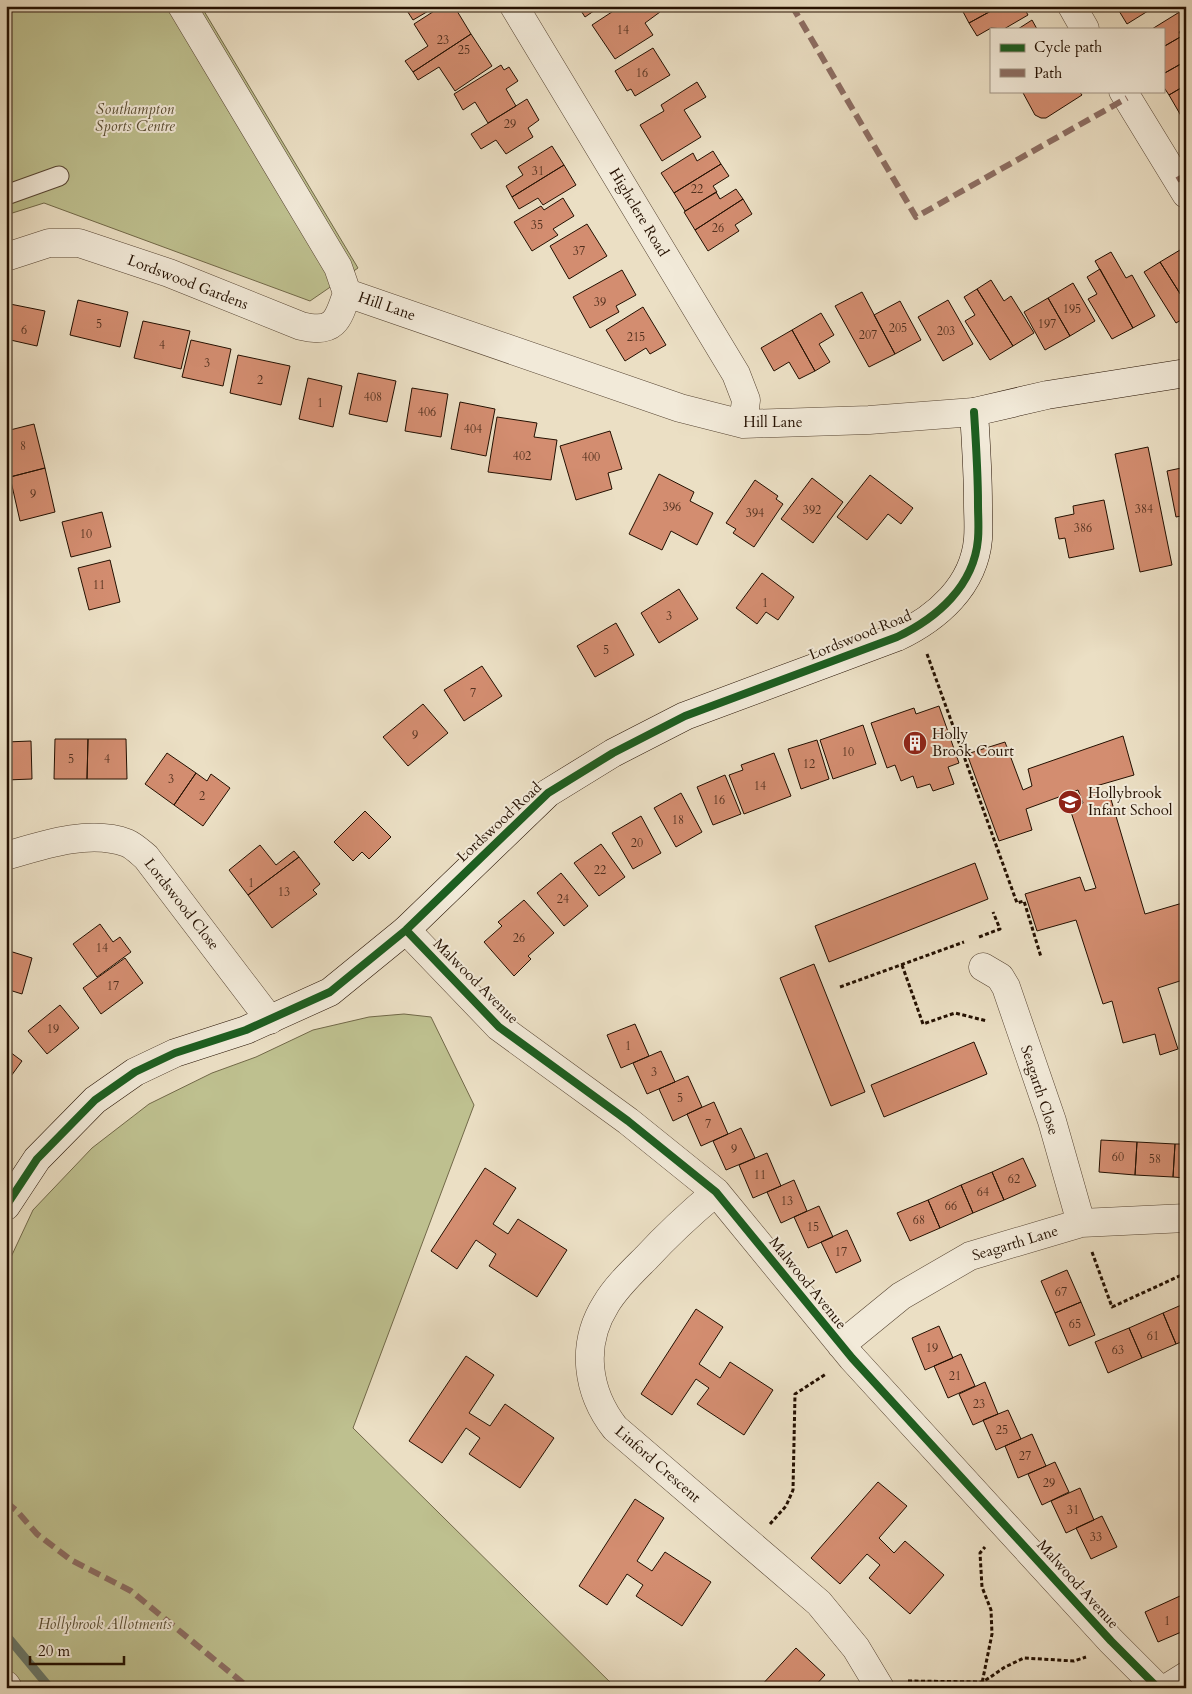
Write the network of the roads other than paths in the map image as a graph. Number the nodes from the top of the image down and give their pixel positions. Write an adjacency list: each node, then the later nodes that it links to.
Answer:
1 (182, 6): 10 (street)
2 (514, 6): 13 (street, Highclere Road)
3 (1072, 6): 4 (street)
4 (1084, 28)
5 (1124, 92): 7 (street)
6 (60, 176): 8 (lane)
7 (1186, 194)
8 (6, 195)
9 (6, 257): 10 (street, Lordswood Gardens)
10 (347, 293): 13 (street, Hill Lane)
11 (1186, 373): 12 (street, Hill Lane)
12 (974, 412): 13 (street, Hill Lane); 15 (street, Lordswood Road)
13 (743, 424)
14 (6, 856): 17 (street, Lordswood Close)
15 (406, 930): 17 (street, Lordswood Road); 18 (street, Malwood Avenue)
16 (984, 967): 21 (street, Seagarth Close)
17 (270, 1020): 19 (street, Lordswood Road)
18 (716, 1192): 22 (street, Malwood Avenue); 24 (street, Linford Crescent)
19 (6, 1206)
20 (1186, 1218): 21 (street, Seagarth Lane)
21 (1081, 1223): 22 (street, Seagarth Lane)
22 (846, 1352): 25 (street, Malwood Avenue)
23 (1186, 1676): 26 (street)
24 (878, 1684)
25 (1158, 1688)
26 (1167, 1688)

